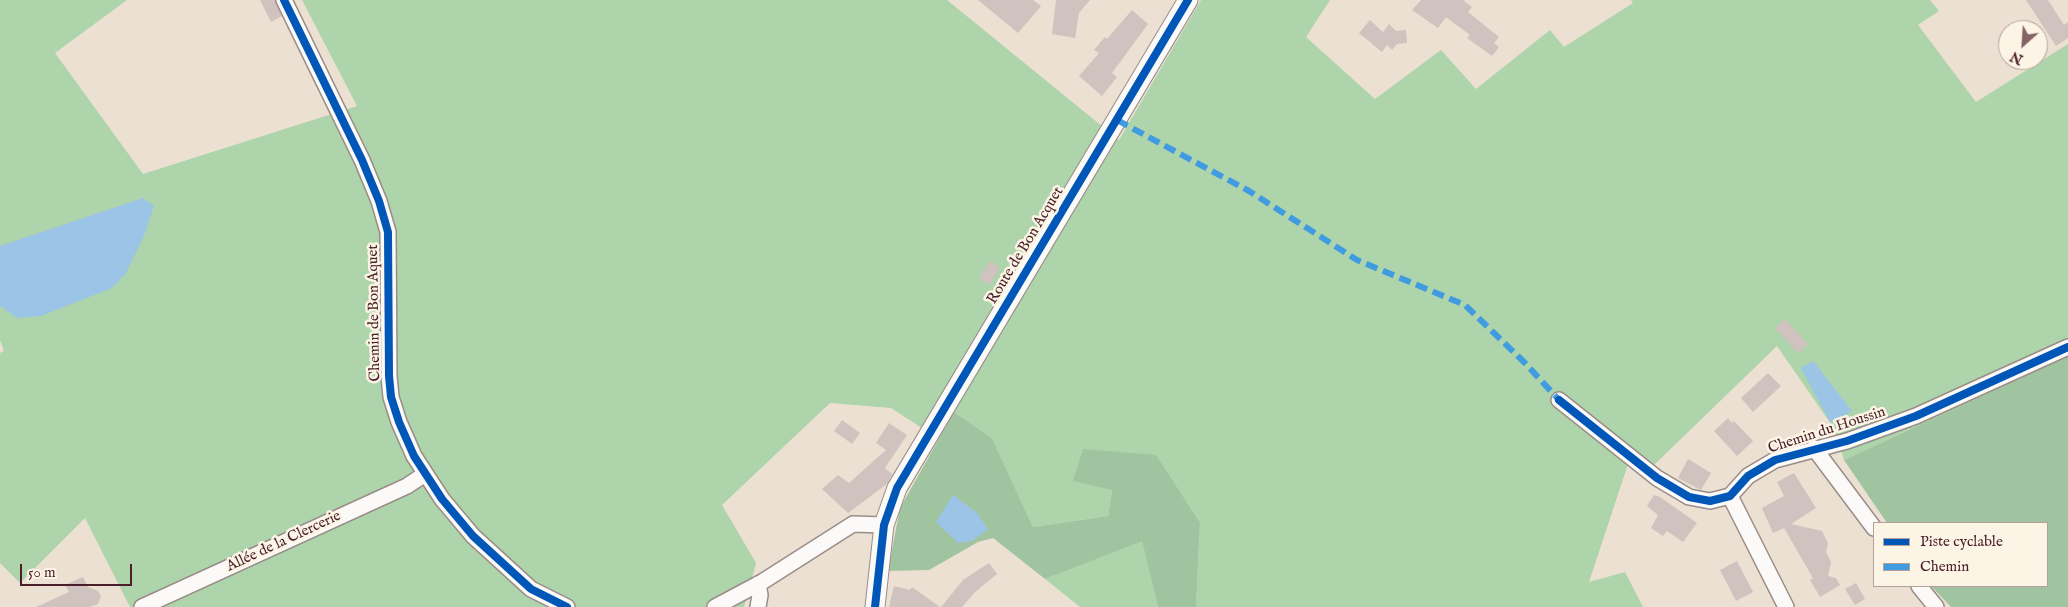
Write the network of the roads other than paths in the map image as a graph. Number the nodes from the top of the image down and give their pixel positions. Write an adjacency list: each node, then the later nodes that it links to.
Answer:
1 (284, 0): 6 (street, Chemin de Bon Aquet)
2 (1188, 0): 8 (street, Route de Bon Acquet)
3 (2068, 347): 5 (street, Chemin du Houssin)
4 (1559, 400): 7 (street)
5 (1814, 448): 7 (street, Chemin du Houssin); 9 (street)
6 (425, 474): 12 (street, Allée de la Clercerie); 13 (street, Chemin de Bon Aquet)
7 (1730, 496): 17 (street)
8 (886, 516): 10 (street); 16 (street, Route de Bon Acquet)
9 (1873, 527)
10 (758, 584): 14 (street); 15 (street)
11 (1920, 587): 18 (street)
12 (142, 607)
13 (567, 607)
14 (714, 607)
15 (758, 607)
16 (875, 607)
17 (1786, 607)
18 (1936, 607)

